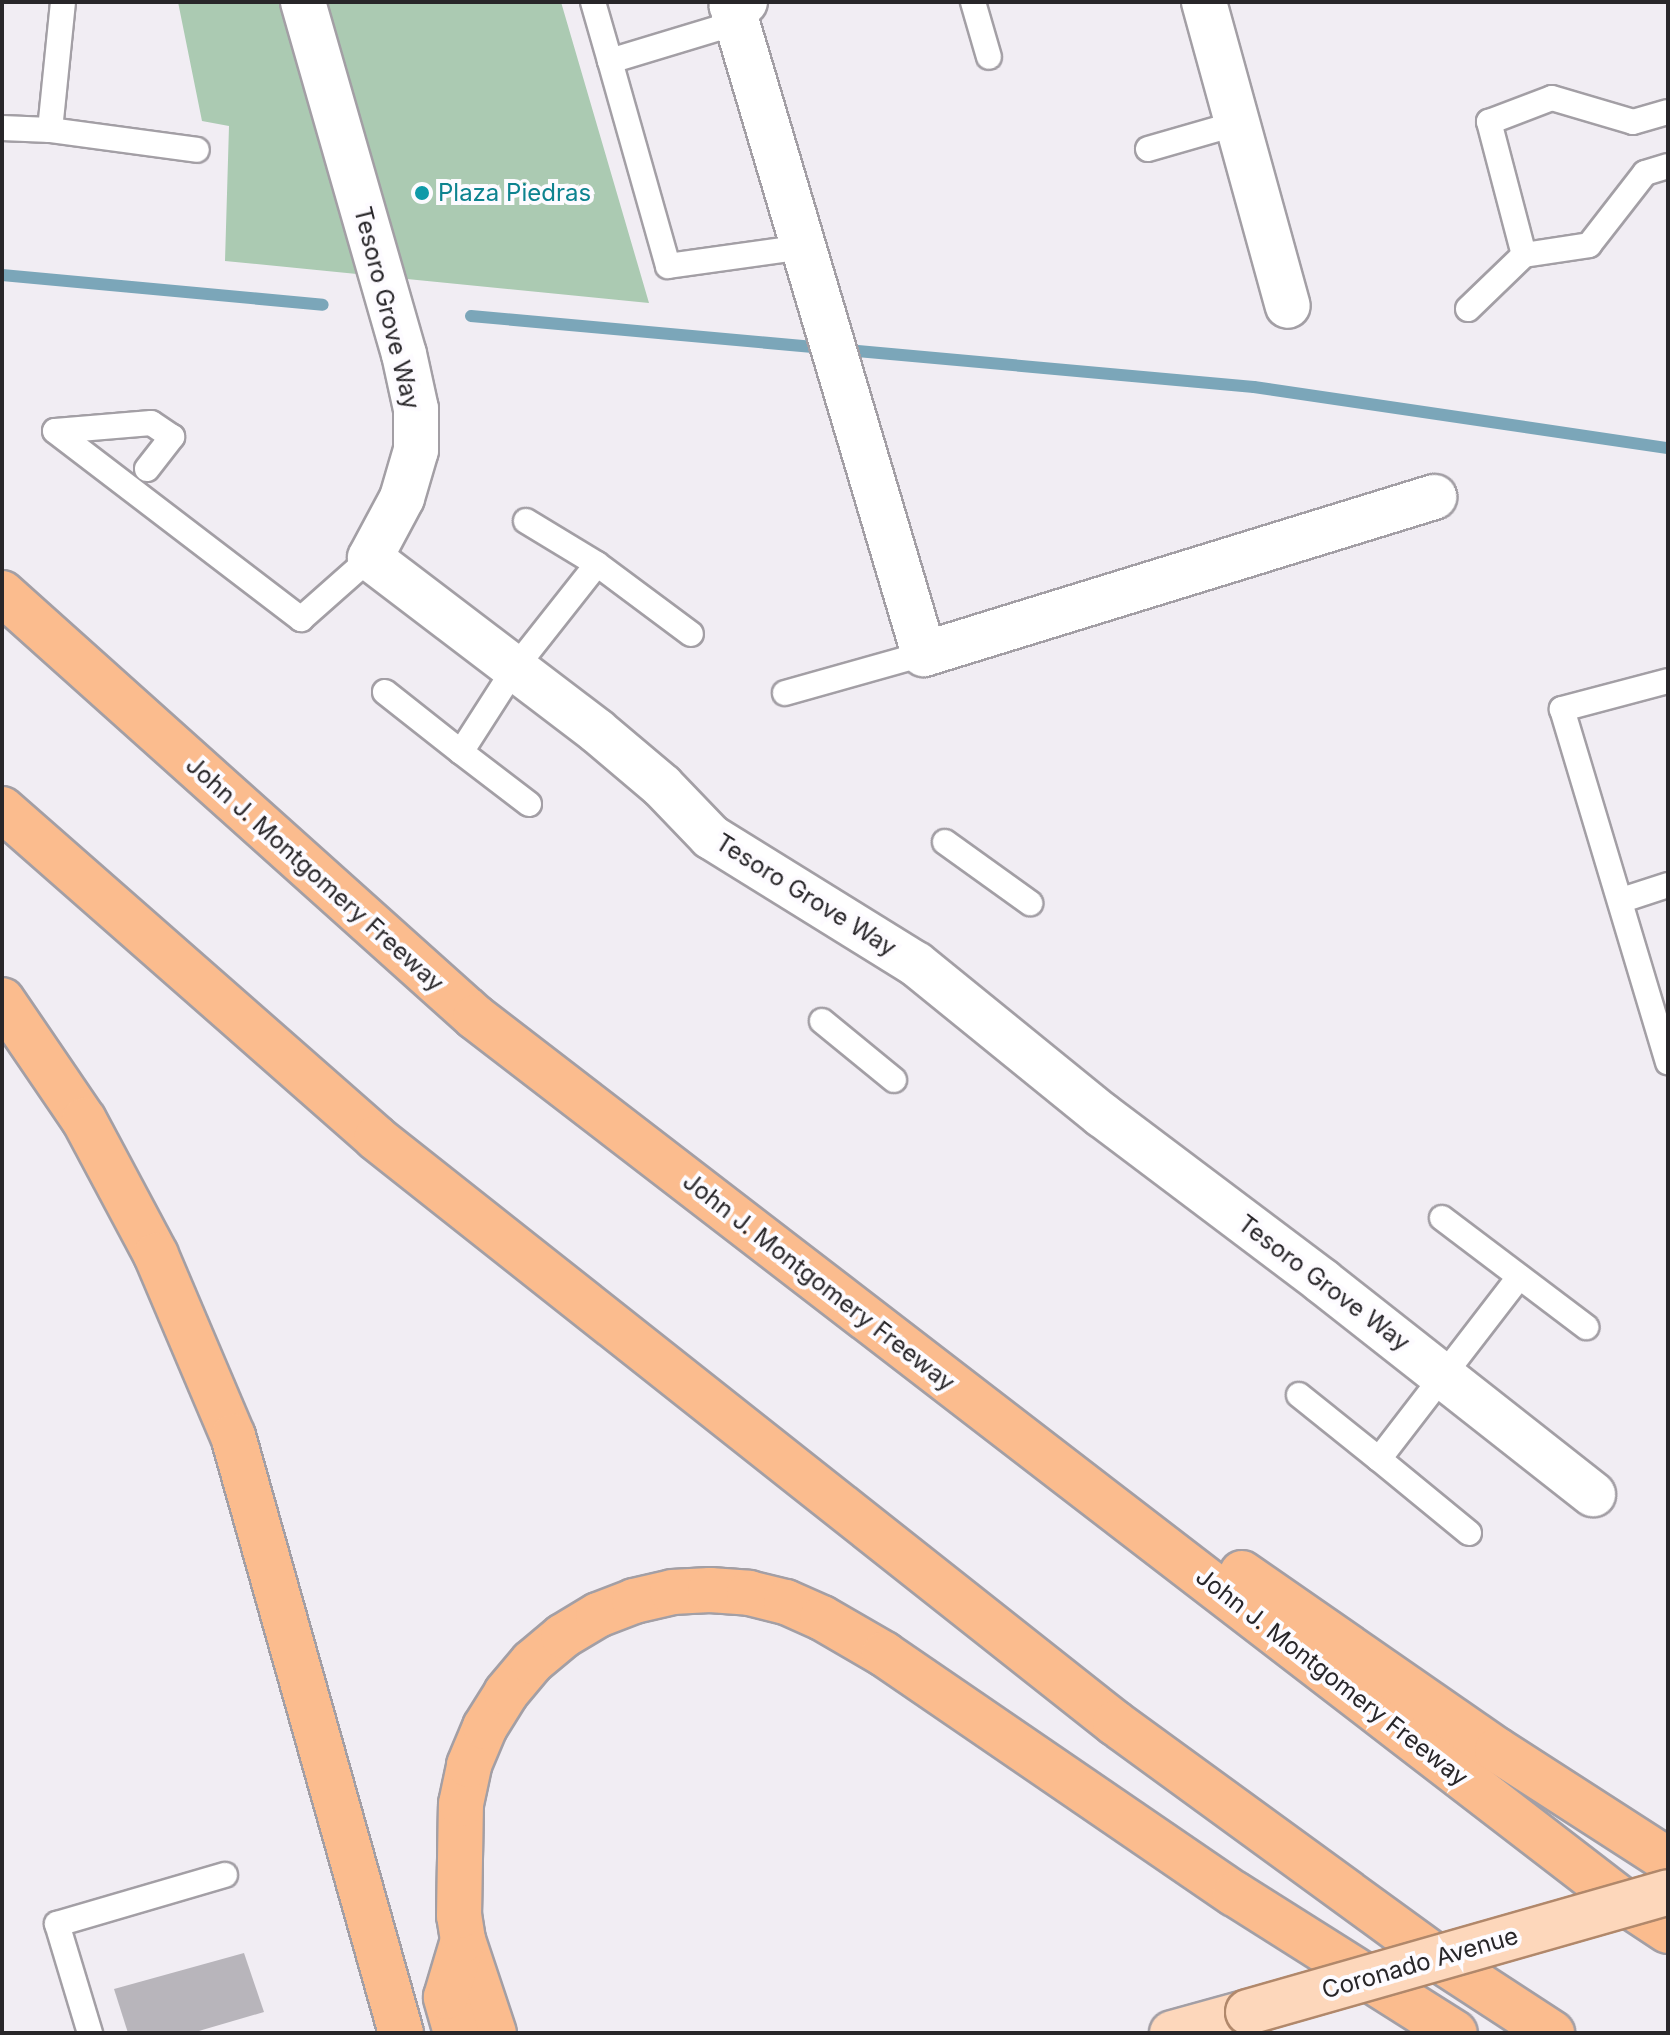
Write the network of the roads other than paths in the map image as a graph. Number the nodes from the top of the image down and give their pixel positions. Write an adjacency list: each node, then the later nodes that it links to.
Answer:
1 (63, 2): 12 (lane)
2 (303, 2): 23 (street, Tesoro Grove Way)
3 (593, 2): 8 (lane)
4 (973, 2): 7 (lane)
5 (1204, 2): 10 (street)
6 (741, 12): 8 (lane); 17 (street)
7 (989, 57)
8 (610, 61): 17 (lane)
9 (1668, 112): 16 (lane)
10 (1238, 123): 13 (lane); 18 (street)
11 (2, 128): 12 (lane)
12 (50, 130): 14 (lane)
13 (1148, 149)
14 (197, 150)
15 (1668, 166): 16 (lane)
16 (1524, 255): 19 (lane)
17 (809, 263): 27 (street)
18 (1288, 306)
19 (1468, 309)
20 (147, 469): 23 (lane)
21 (1434, 497): 27 (street)
22 (526, 521): 24 (lane)
23 (370, 558): 28 (street, Tesoro Grove Way)
24 (597, 564): 26 (lane); 28 (lane)
25 (2, 593): 46 (highway, John J. Montgomery Freeway)
26 (691, 634)
27 (924, 654): 31 (lane)
28 (515, 668): 32 (lane); 47 (street, Tesoro Grove Way)
29 (1668, 681): 37 (lane)
30 (385, 692): 32 (lane)
31 (785, 693)
32 (461, 752): 33 (lane)
33 (529, 804)
34 (2, 809): 63 (highway)
35 (945, 842): 38 (lane)
36 (1668, 885): 37 (lane)
37 (1622, 900): 41 (lane)
38 (1030, 903)
39 (2, 1000): 58 (highway)
40 (822, 1021): 42 (lane)
41 (1668, 1062)
42 (894, 1080)
43 (1442, 1218): 44 (lane)
44 (1519, 1277): 45 (lane); 47 (lane)
45 (1586, 1327)
46 (937, 1373): 52 (highway); 55 (highway, John J. Montgomery Freeway)
47 (1445, 1376): 49 (lane); 50 (street, Tesoro Grove Way)
48 (1299, 1395): 49 (lane)
49 (1379, 1459): 51 (lane)
50 (1593, 1494)
51 (1469, 1533)
52 (1668, 1860)
53 (225, 1875): 57 (lane)
54 (1668, 1892): 61 (main road, Coronado Avenue, bridge)
55 (1668, 1931)
56 (463, 1940): 59 (highway); 60 (highway); 62 (highway)
57 (84, 2031)
58 (401, 2033)
59 (456, 2033)
60 (494, 2033)
61 (1172, 2033)
62 (1455, 2033)
63 (1552, 2033)

